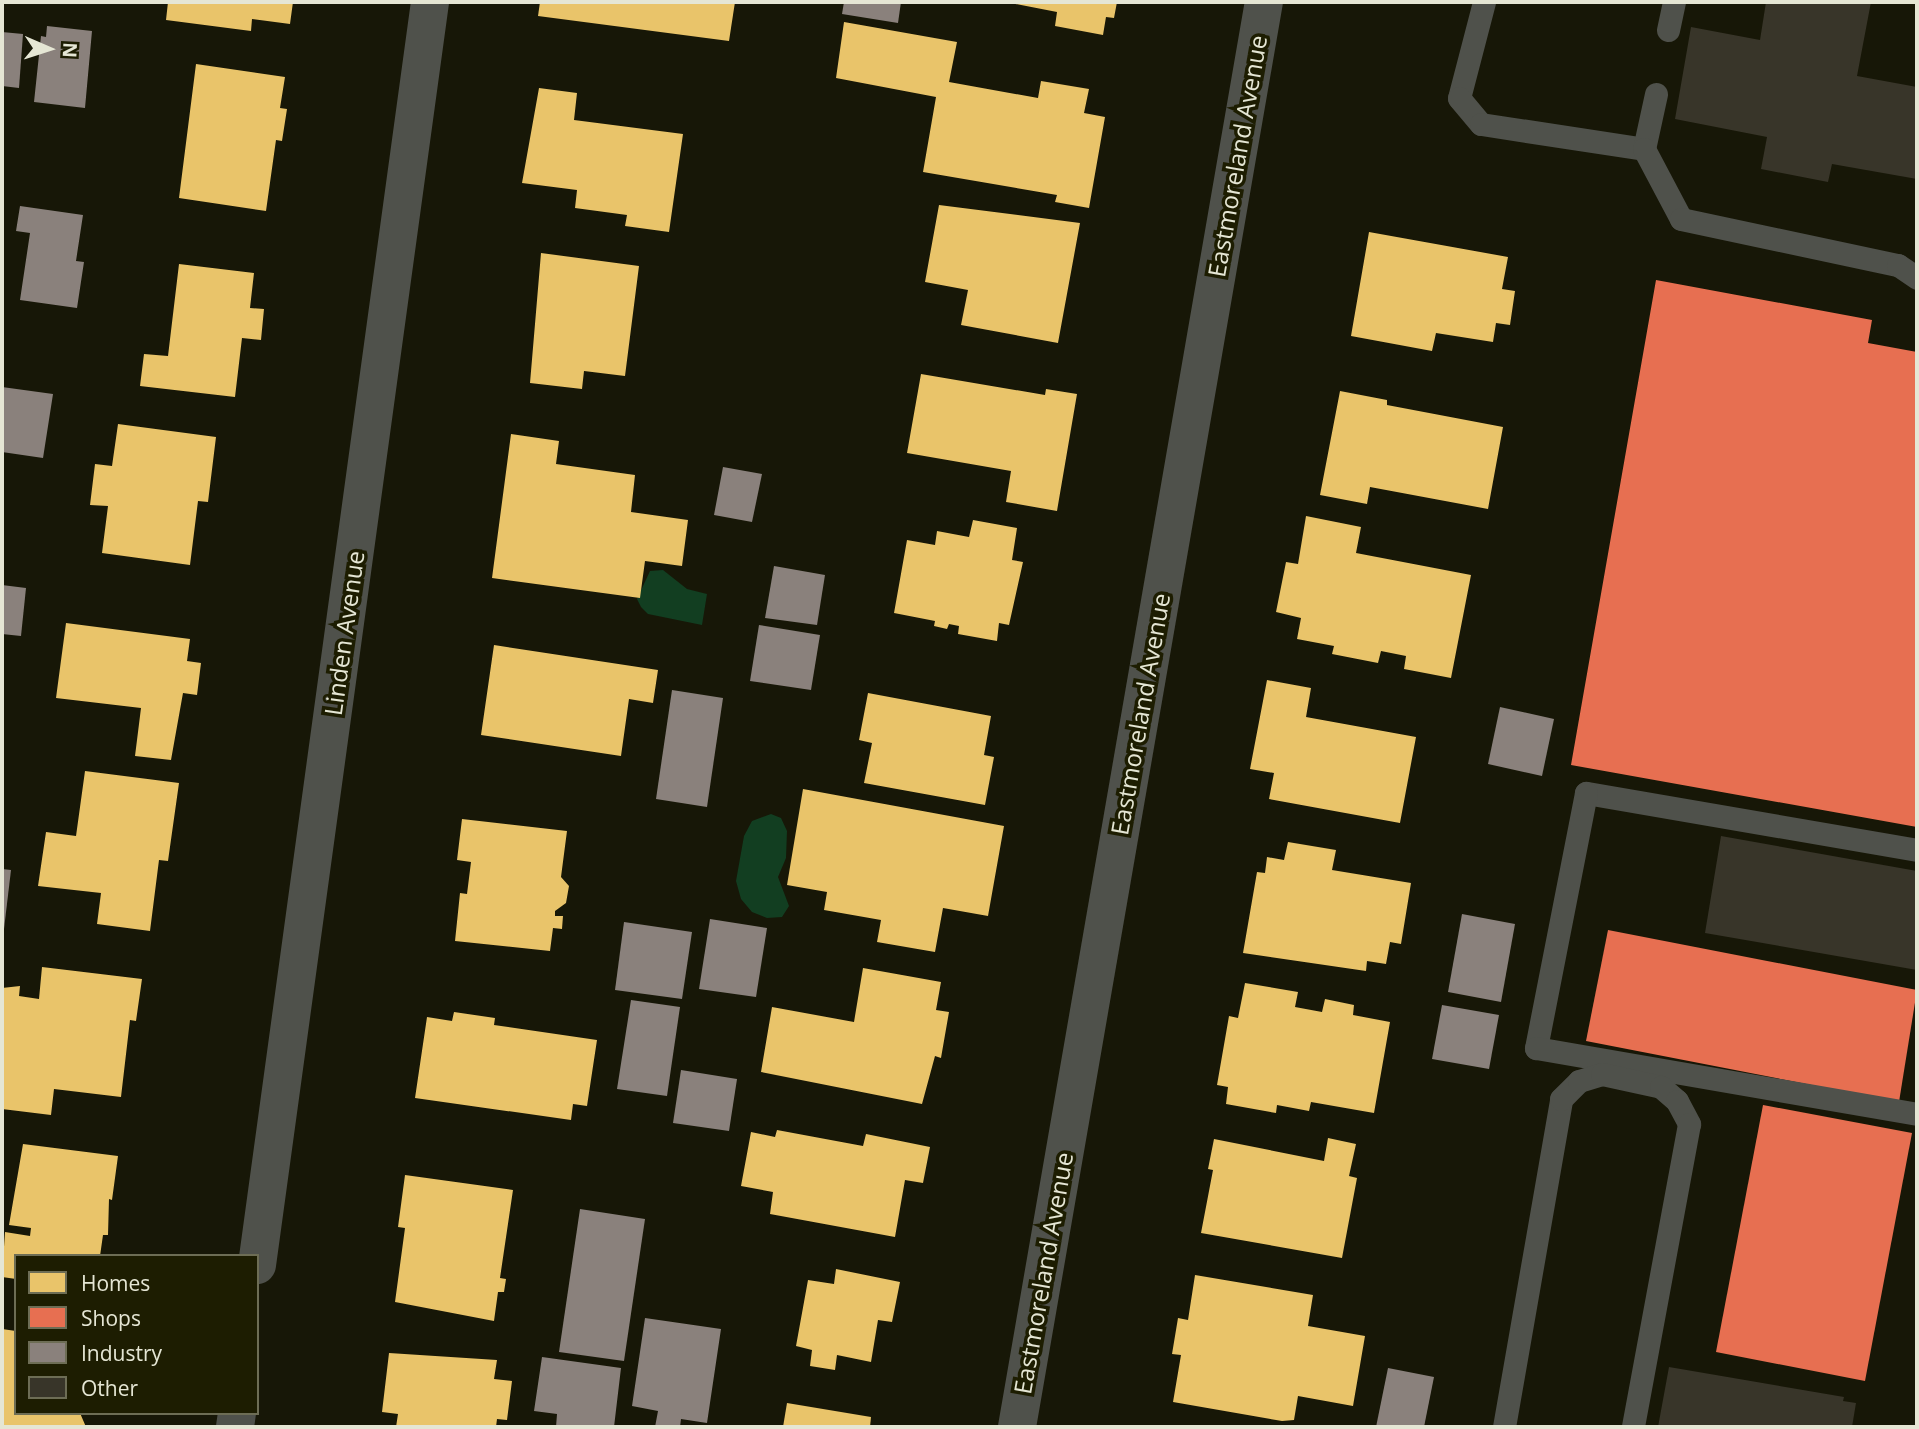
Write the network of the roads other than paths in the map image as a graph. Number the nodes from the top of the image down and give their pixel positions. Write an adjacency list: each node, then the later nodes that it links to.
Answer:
1 (430, 2): 11 (street, Linden Avenue)
2 (1264, 2): 12 (street, Eastmoreland Avenue)
3 (1484, 2): 7 (lane)
4 (1675, 2): 5 (lane)
5 (1668, 30)
6 (1656, 94): 7 (lane)
7 (1644, 149): 8 (lane)
8 (1917, 278)
9 (1917, 850): 10 (lane)
10 (1917, 1114)
11 (259, 1254)
12 (1017, 1427)
13 (1504, 1427): 14 (lane)
14 (1633, 1427)

